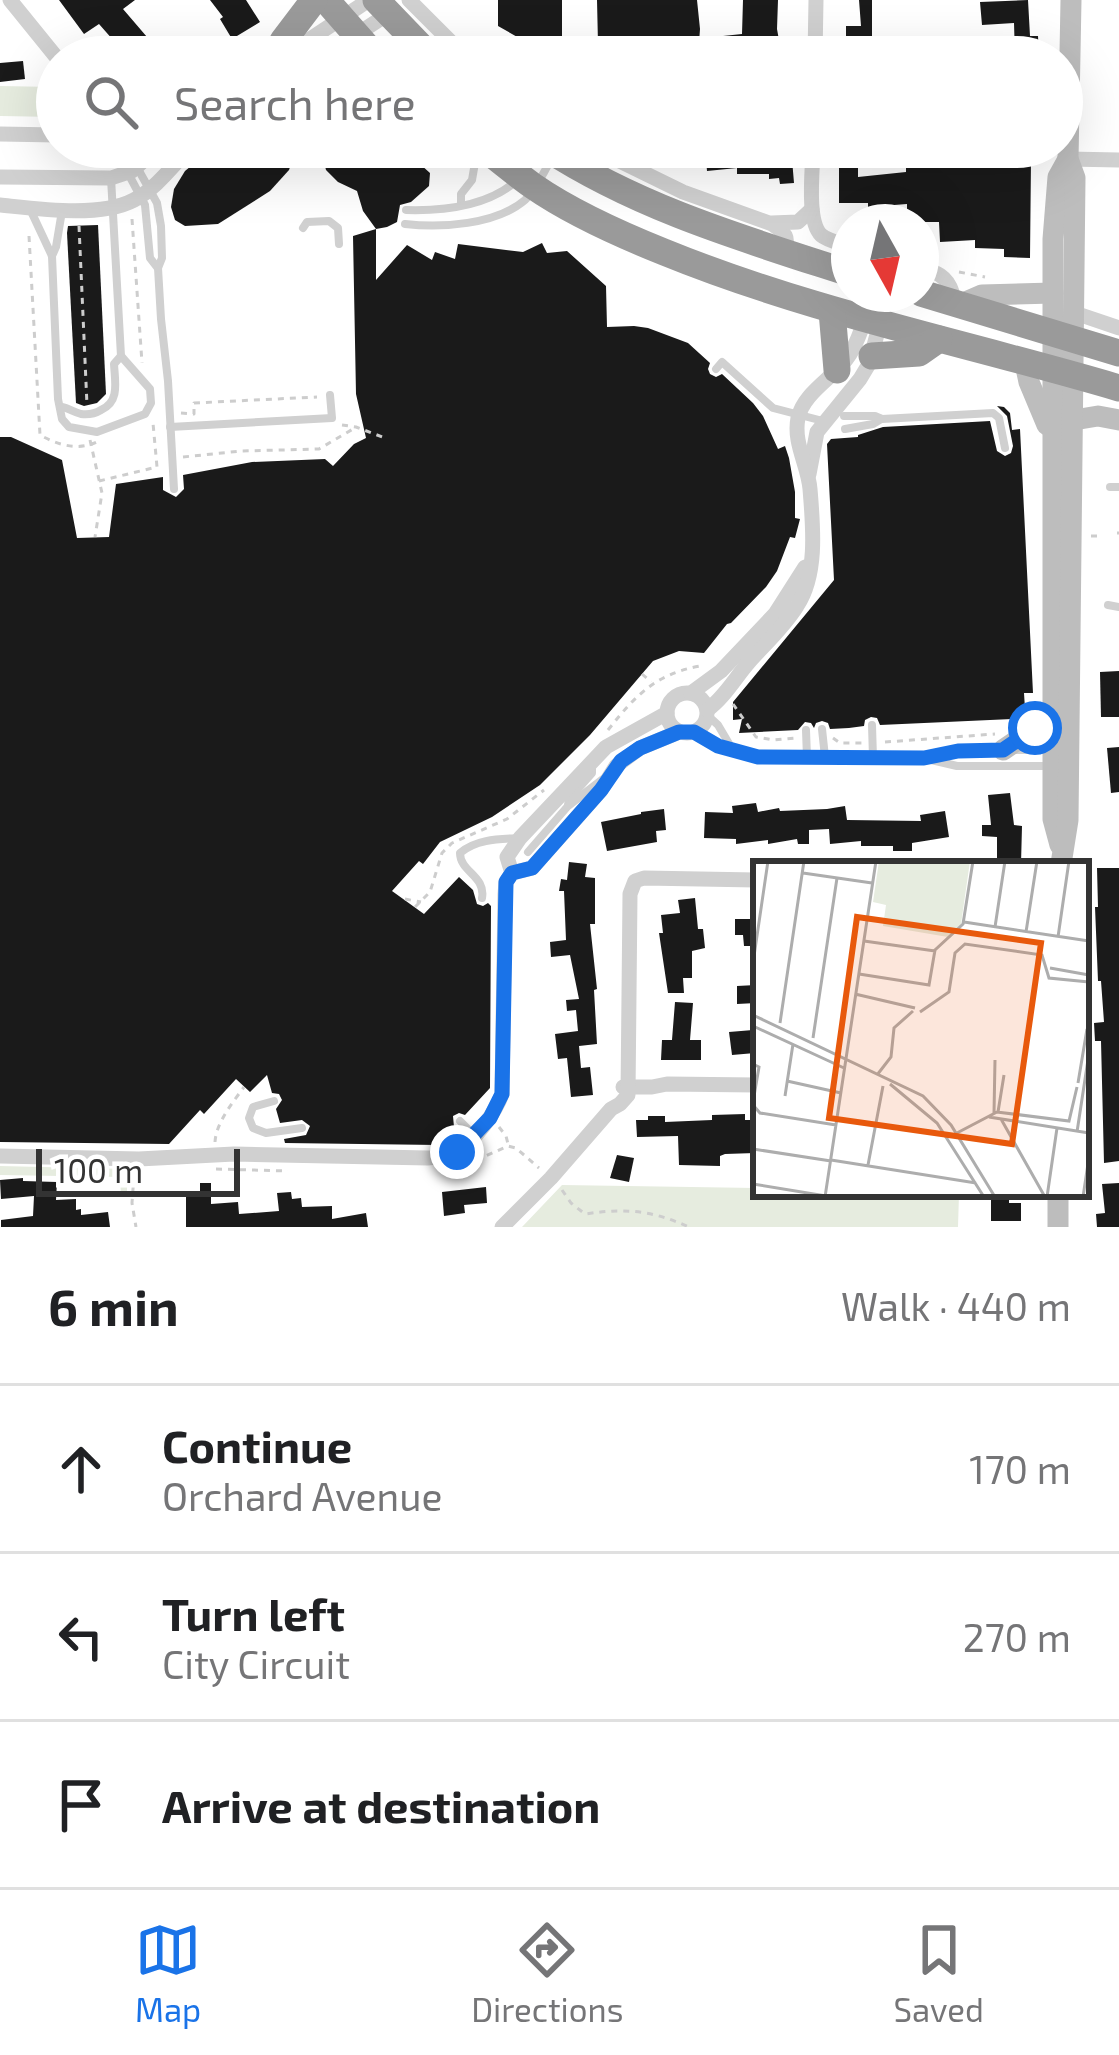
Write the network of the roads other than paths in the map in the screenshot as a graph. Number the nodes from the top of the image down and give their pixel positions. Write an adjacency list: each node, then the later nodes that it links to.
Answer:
1 (10, 0): 7 (street)
2 (314, 0): 8 (highway)
3 (816, 0): 12 (street)
4 (1071, 0): 13 (street)
5 (385, 3): 6 (street); 10 (highway); 11 (street)
6 (341, 18): 9 (street)
7 (39, 36)
8 (287, 36)
9 (314, 36)
10 (413, 36)
11 (434, 36)
12 (815, 36)
13 (1070, 36)
14 (0, 134): 15 (street)
15 (36, 135)
16 (1083, 159): 17 (street)
17 (1119, 160)
18 (132, 168): 28 (street)
19 (170, 168): 30 (street)
20 (475, 168): 31 (lane)
21 (533, 168): 31 (lane)
22 (536, 168): 38 (lane)
23 (541, 168): 50 (highway)
24 (546, 168): 44 (highway)
25 (634, 168): 39 (street)
26 (813, 168): 35 (street)
27 (1071, 168): 53 (street)
28 (125, 173): 29 (street); 30 (lane); 33 (lane)
29 (0, 177)
30 (145, 193): 33 (street); 73 (lane)
31 (461, 205): 36 (lane)
32 (0, 206): 37 (street)
33 (114, 208): 34 (street); 57 (lane)
34 (62, 209): 37 (street); 45 (lane)
35 (812, 209): 39 (street); 41 (street)
36 (406, 210)
37 (29, 217): 45 (lane)
38 (405, 224)
39 (772, 224): 44 (street)
40 (303, 228): 43 (lane)
41 (824, 238): 42 (street); 44 (street)
42 (831, 240)
43 (339, 244)
44 (794, 255): 46 (highway)
45 (52, 256): 64 (lane)
46 (831, 267)
47 (939, 274): 49 (street)
48 (939, 298): 49 (highway)
49 (955, 303): 53 (highway); 53 (street)
50 (831, 311)
51 (832, 312): 61 (highway)
52 (872, 313): 55 (highway); 58 (street); 61 (street)
53 (1062, 319): 54 (street); 56 (highway); 60 (street)
54 (1119, 328)
55 (939, 339): 58 (highway); 60 (highway)
56 (1119, 352)
57 (121, 356): 65 (lane); 72 (lane)
58 (872, 356): 66 (street)
59 (716, 369): 67 (lane)
60 (1050, 369): 62 (highway); 69 (street); 79 (street)
61 (837, 370): 67 (street)
62 (1119, 388)
63 (330, 396): 73 (lane)
64 (62, 407): 65 (lane); 72 (lane)
65 (108, 407): 72 (lane)
66 (843, 409): 68 (lane); 68 (lane); 71 (street)
67 (799, 416): 71 (lane); 75 (street)
68 (882, 418): 74 (lane)
69 (1074, 420): 70 (street); 92 (street)
70 (1119, 420)
71 (825, 421): 75 (street)
72 (121, 424)
73 (170, 427): 76 (lane)
74 (1005, 448)
75 (808, 477): 77 (street)
76 (174, 489)
77 (811, 548): 78 (street); 80 (street)
78 (692, 693): 80 (street); 81 (street)
79 (1054, 711): 86 (street); 92 (street)
80 (707, 712): 83 (street); 87 (lane)
81 (667, 713): 83 (street); 93 (street)
82 (872, 725): 90 (lane)
83 (687, 732): 87 (lane); 94 (street)
84 (823, 732): 89 (lane)
85 (806, 733): 88 (lane)
86 (1008, 741): 91 (lane); 92 (lane)
87 (731, 748): 88 (lane)
88 (807, 758): 89 (lane)
89 (825, 758): 90 (lane)
90 (873, 758): 91 (lane)
91 (924, 758): 92 (lane)
92 (1061, 758): 97 (street)
93 (592, 762): 95 (lane); 96 (street)
94 (607, 778): 95 (lane); 98 (street)
95 (568, 806): 96 (lane)
96 (524, 845): 98 (street); 100 (lane)
97 (1061, 857)
98 (512, 873): 106 (street)
99 (753, 880): 101 (street)
100 (482, 898)
101 (627, 1085): 102 (street); 108 (street)
102 (753, 1085)
103 (274, 1101): 105 (lane)
104 (460, 1120): 106 (lane)
105 (302, 1128)
106 (474, 1135): 107 (street)
107 (0, 1156)
108 (502, 1227)

